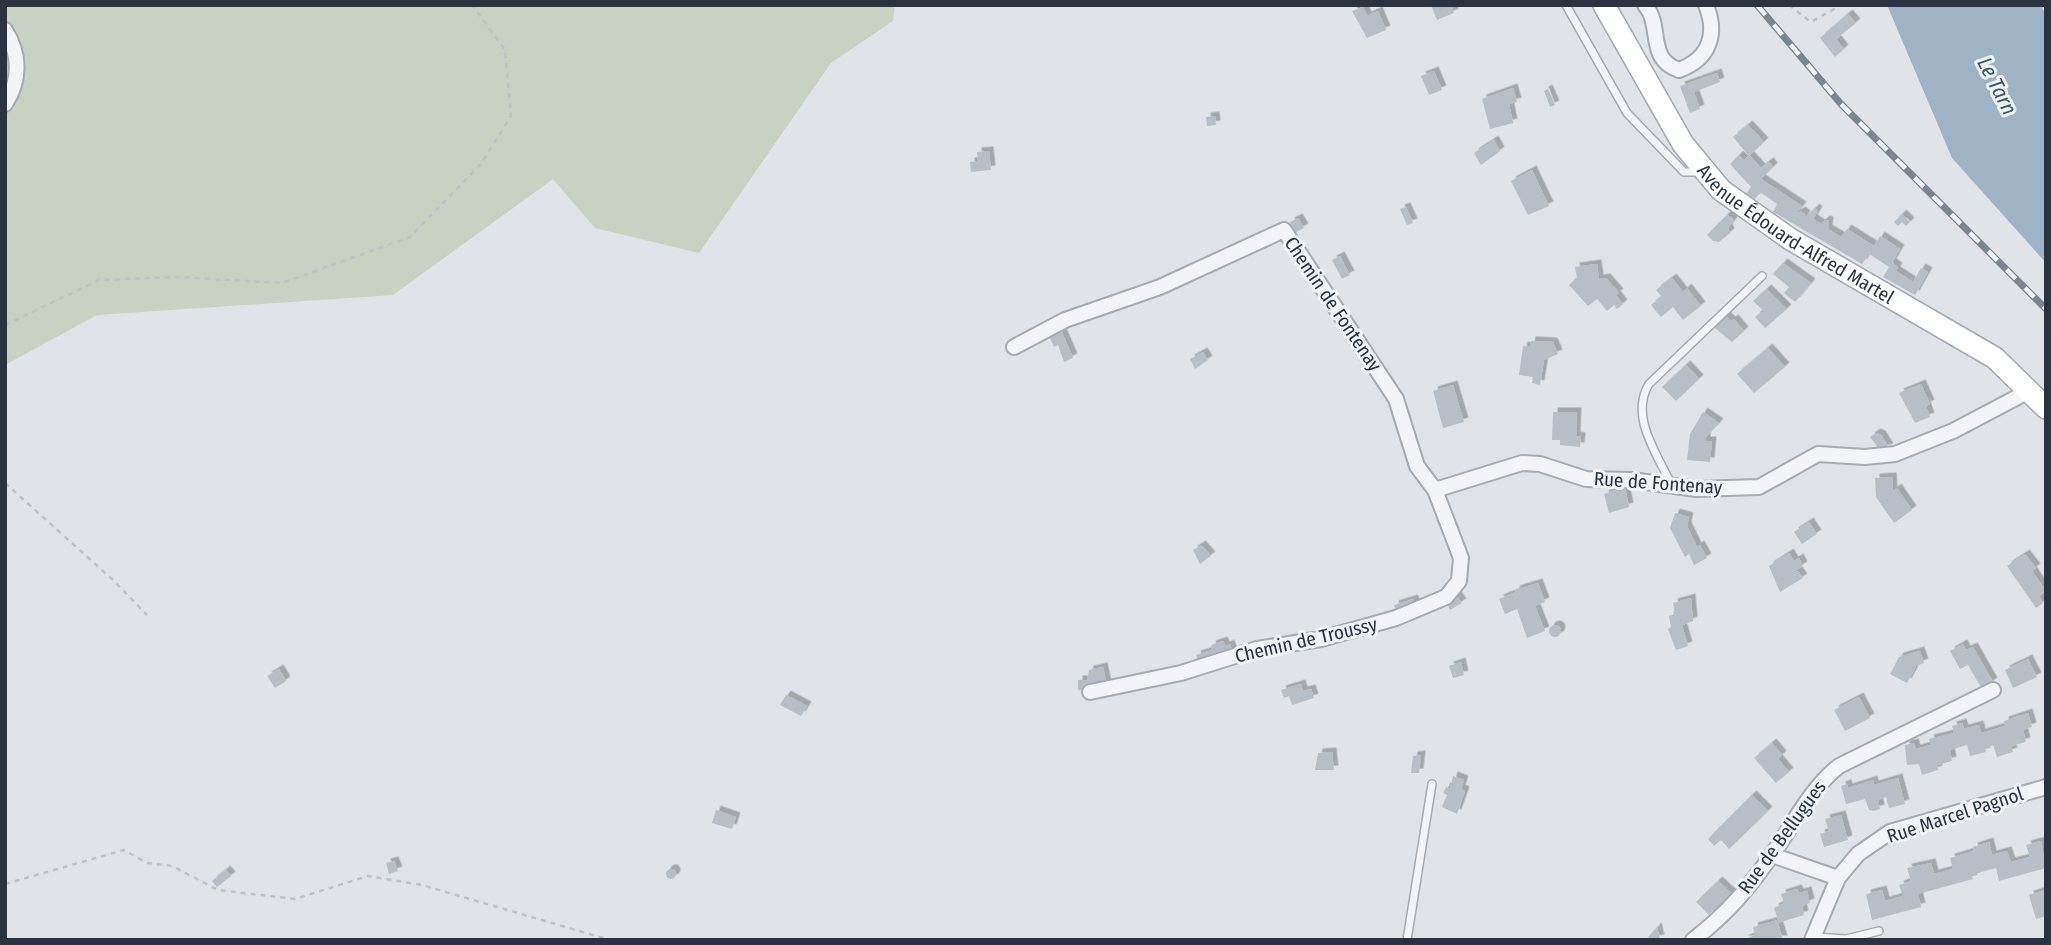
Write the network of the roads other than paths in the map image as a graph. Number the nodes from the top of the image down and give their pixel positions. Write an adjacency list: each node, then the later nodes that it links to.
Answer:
1 (1566, 5): 7 (lane)
2 (1645, 5): 3 (street)
3 (1706, 5)
4 (1610, 7): 7 (main road, Avenue Édouard-Alfred Martel)
5 (5, 30): 6 (street)
6 (5, 104)
7 (1704, 171): 10 (main road, Avenue Édouard-Alfred Martel)
8 (1762, 276): 12 (lane)
9 (1014, 347): 13 (street, Chemin de Fontenay)
10 (2031, 390): 11 (main road, Avenue Édouard-Alfred Martel); 12 (street, Rue de Fontenay)
11 (2046, 408)
12 (1673, 486): 13 (street, Rue de Fontenay)
13 (1434, 490): 15 (street, Chemin de Troussy)
14 (1993, 690): 18 (street, Rue de Bellugues)
15 (1090, 692)
16 (1433, 785): 22 (lane)
17 (2046, 787): 19 (street, Rue Marcel Pagnol)
18 (1772, 855): 19 (street); 23 (street, Rue de Bellugues)
19 (1838, 878): 21 (street, Rue Marcel Pagnol)
20 (1879, 931): 21 (lane, Rue Marcel Pagnol)
21 (1813, 938)
22 (1407, 940)
23 (1693, 940)

